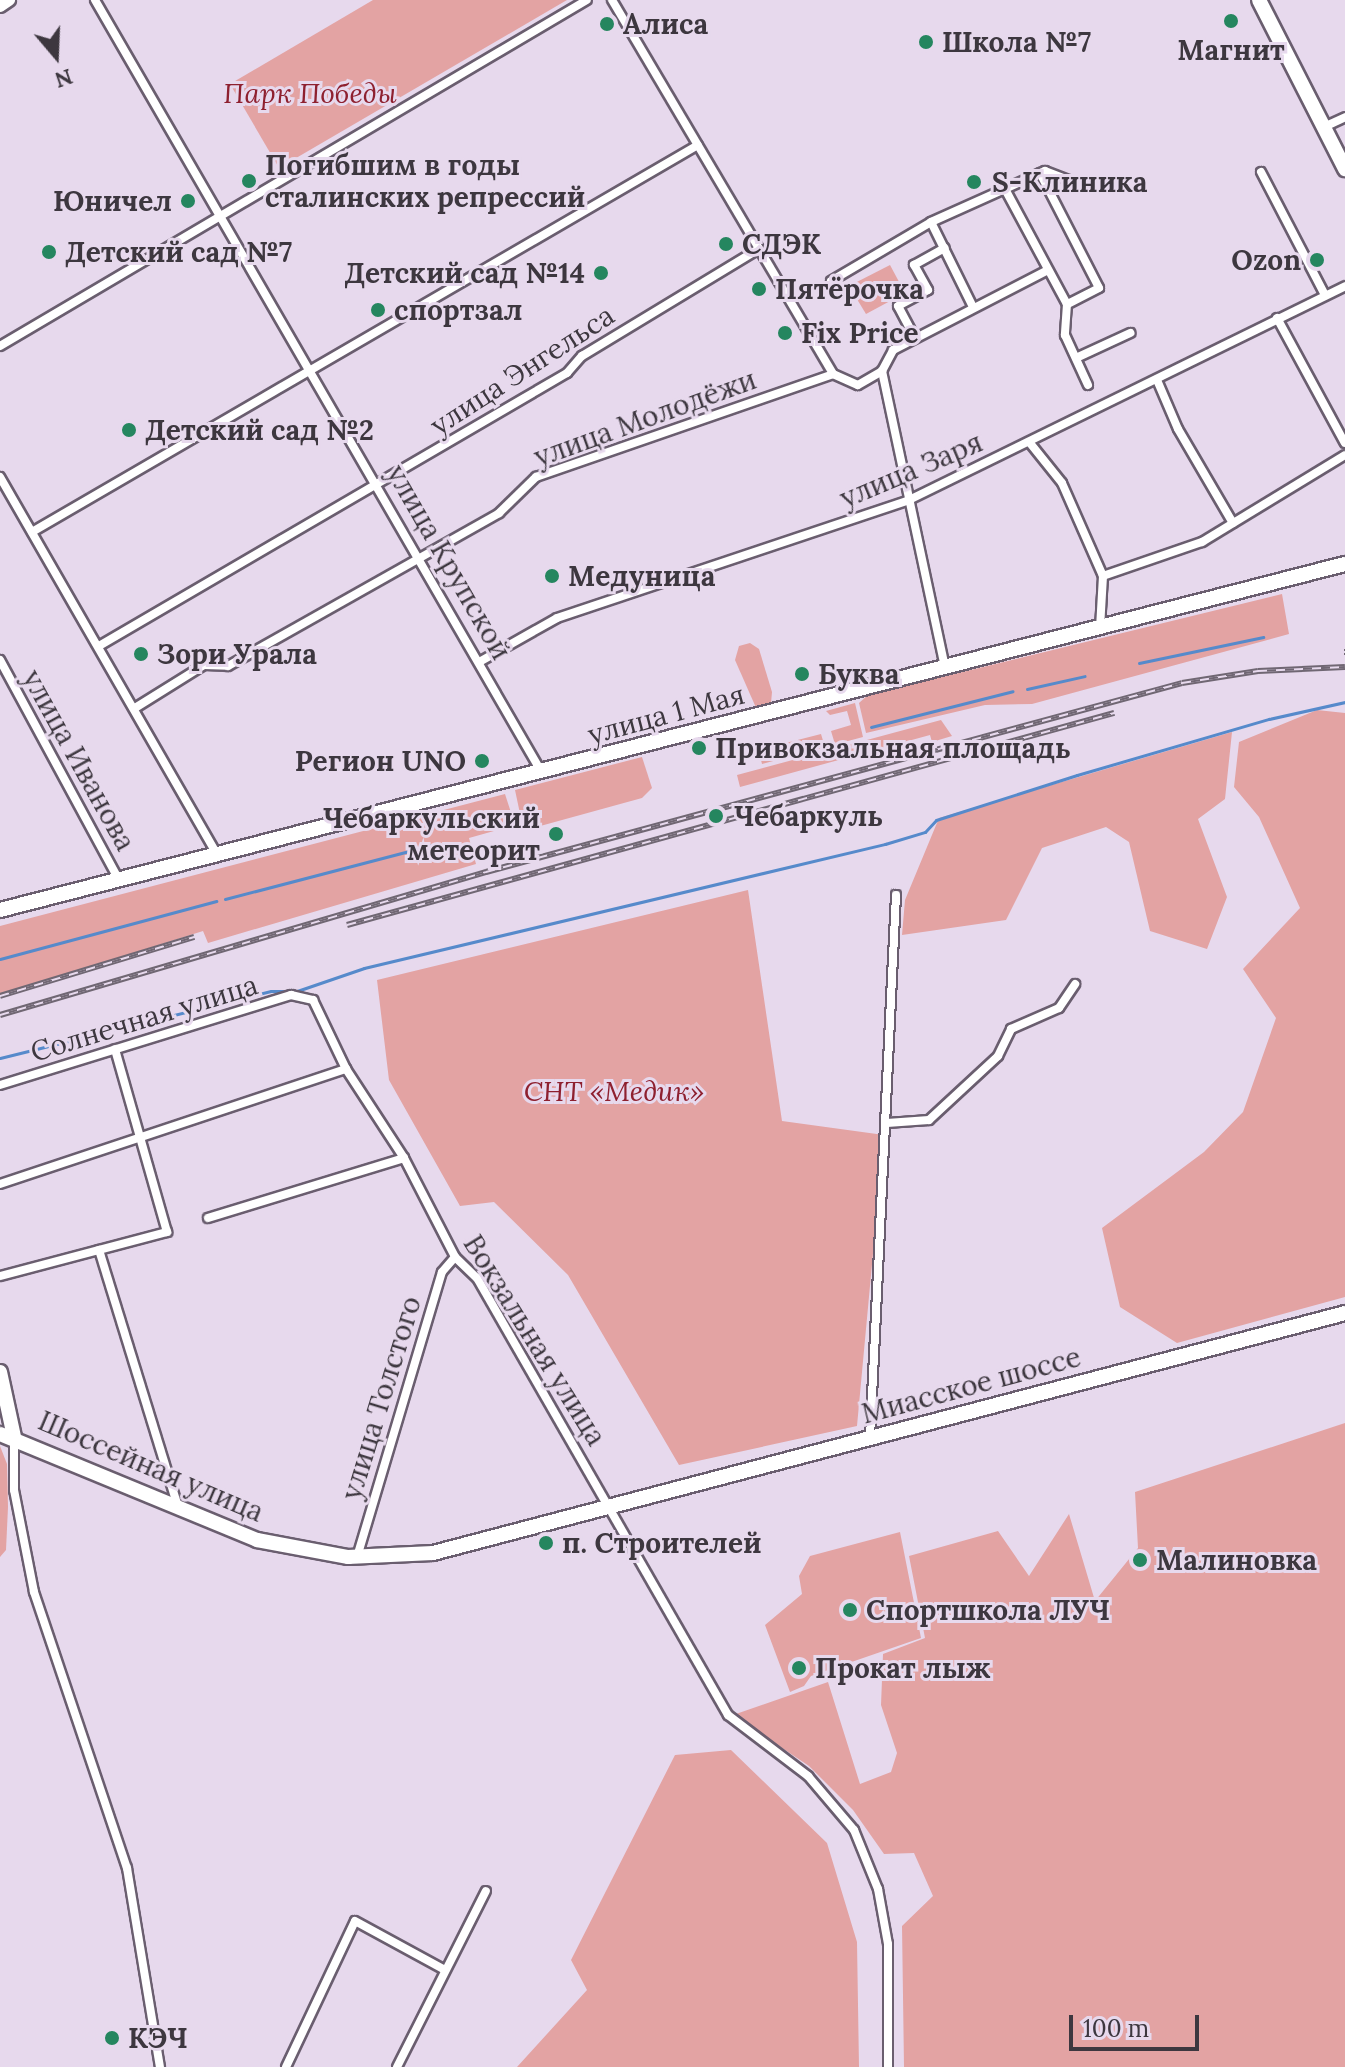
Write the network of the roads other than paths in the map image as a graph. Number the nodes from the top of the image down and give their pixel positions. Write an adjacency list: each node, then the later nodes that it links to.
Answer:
1 (9, 0): 6 (street)
2 (95, 0): 15 (street, улица Крупской)
3 (587, 0): 15 (street)
4 (612, 0): 9 (street)
5 (1259, 0): 8 (main road)
6 (0, 6)
7 (1345, 117): 8 (street)
8 (1324, 127): 10 (main road)
9 (698, 145): 18 (street); 30 (street)
10 (1345, 169)
11 (1261, 172): 22 (street)
12 (1040, 173): 13 (street); 14 (street); 23 (street)
13 (1081, 185)
14 (1005, 189): 16 (street); 19 (street)
15 (222, 215): 28 (street); 30 (street, улица Крупской)
16 (931, 222): 17 (street); 20 (street)
17 (945, 248): 24 (street); 27 (street)
18 (759, 249): 32 (street); 39 (street, улица Энгельса)
19 (1048, 270): 23 (street); 24 (street)
20 (831, 281)
21 (1345, 286): 22 (street, улица Заря)
22 (1325, 295): 25 (street, улица Заря)
23 (1067, 304): 29 (street)
24 (973, 307): 27 (street)
25 (1277, 318): 33 (street, улица Заря); 36 (street)
26 (1130, 333): 29 (street)
27 (915, 338): 31 (street)
28 (0, 346)
29 (1076, 358): 34 (street)
30 (312, 370): 39 (street, улица Крупской); 42 (street)
31 (882, 371): 32 (street, улица Молодёжи); 40 (street)
32 (833, 374): 43 (street, улица Молодёжи)
33 (1157, 380): 35 (street, улица Заря); 41 (street)
34 (1088, 385)
35 (1030, 443): 40 (street, улица Заря); 45 (street)
36 (1345, 443)
37 (1345, 455): 41 (street)
38 (0, 477): 42 (street)
39 (379, 485): 43 (street, улица Крупской); 47 (street, улица Энгельса)
40 (909, 500): 49 (street, улица Заря); 50 (street)
41 (1233, 523): 45 (street)
42 (32, 532): 47 (street)
43 (421, 557): 49 (street, улица Крупской); 51 (street, улица Молодёжи)
44 (1345, 564): 46 (main road, улица 1 Мая)
45 (1103, 576): 46 (street)
46 (1100, 628): 50 (main road, улица 1 Мая)
47 (99, 646): 51 (street)
48 (0, 660): 54 (street, улица Иванова)
49 (481, 661): 52 (street, улица Крупской)
50 (945, 669): 52 (main road, улица 1 Мая)
51 (135, 708): 53 (street)
52 (543, 774): 53 (main road, улица 1 Мая)
53 (217, 855): 54 (main road, улица 1 Мая)
54 (119, 880): 56 (main road, улица 1 Мая)
55 (896, 895): 62 (street)
56 (0, 910)
57 (1075, 984): 62 (street)
58 (301, 994): 59 (street, Солнечная улица); 60 (street, Вокзальная улица)
59 (115, 1049): 61 (street, Солнечная улица); 63 (street)
60 (346, 1069): 63 (street); 64 (street, Вокзальная улица)
61 (0, 1085)
62 (887, 1123): 73 (street)
63 (140, 1142): 65 (street); 67 (street)
64 (404, 1158): 66 (street); 68 (street, Вокзальная улица)
65 (0, 1184)
66 (208, 1218)
67 (99, 1250): 69 (street); 74 (street)
68 (455, 1257): 75 (street, Вокзальная улица); 76 (street, улица Толстого)
69 (0, 1276)
70 (1345, 1313): 73 (main road, Миасское шоссе)
71 (0, 1372): 72 (main road)
72 (7, 1435): 74 (main road, Шоссейная улица); 79 (street)
73 (870, 1438): 75 (main road, Миасское шоссе)
74 (178, 1506): 76 (main road, Шоссейная улица)
75 (611, 1509): 76 (main road, Шоссейная улица); 82 (street, Вокзальная улица)
76 (357, 1557)
77 (486, 1891): 78 (street)
78 (445, 1970): 80 (street); 81 (street)
79 (160, 2067)
80 (286, 2067)
81 (397, 2067)
82 (888, 2067)

